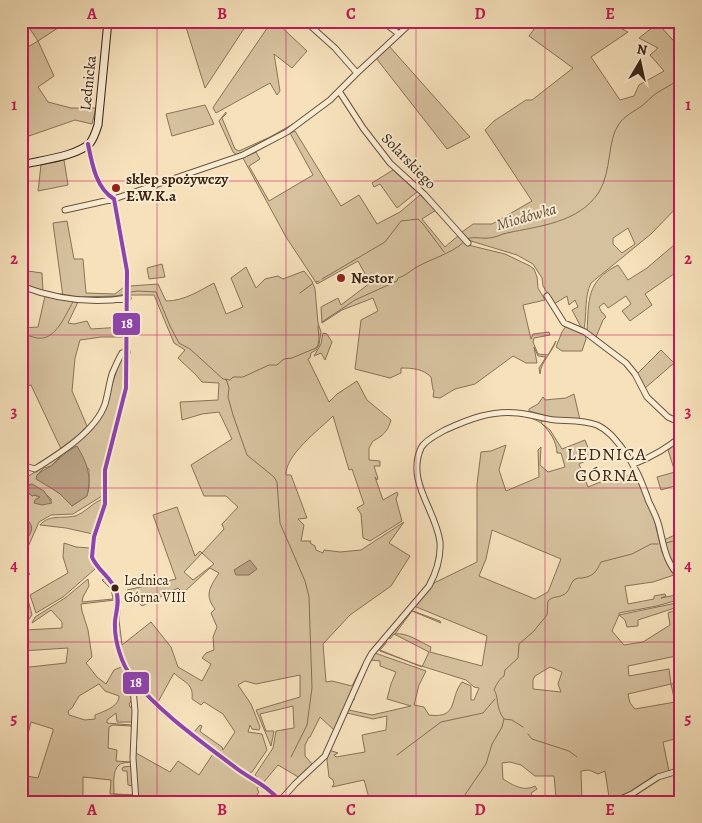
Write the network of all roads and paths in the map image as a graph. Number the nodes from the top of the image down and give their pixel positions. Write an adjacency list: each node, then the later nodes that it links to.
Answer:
1 (108, 21): 8 (main road, Lednicka)
2 (305, 21): 6 (street)
3 (382, 21): 5 (street)
4 (413, 21): 5 (street)
5 (399, 34): 6 (street)
6 (357, 73): 7 (street)
7 (339, 91): 10 (street); 12 (street, Solarskiego)
8 (88, 144): 9 (main road); 10 (street)
9 (21, 164)
10 (114, 199): 11 (street); 15 (street)
11 (65, 210)
12 (468, 242)
13 (21, 286): 15 (street)
14 (547, 296): 17 (street)
15 (128, 298): 16 (street)
16 (127, 352): 20 (street); 22 (street)
17 (681, 423)
18 (681, 436): 19 (street)
19 (634, 464): 21 (street); 24 (street)
20 (21, 465)
21 (681, 578)
22 (132, 678): 24 (street); 25 (street)
23 (681, 770): 26 (street)
24 (281, 801)
25 (136, 802)
26 (614, 802)

